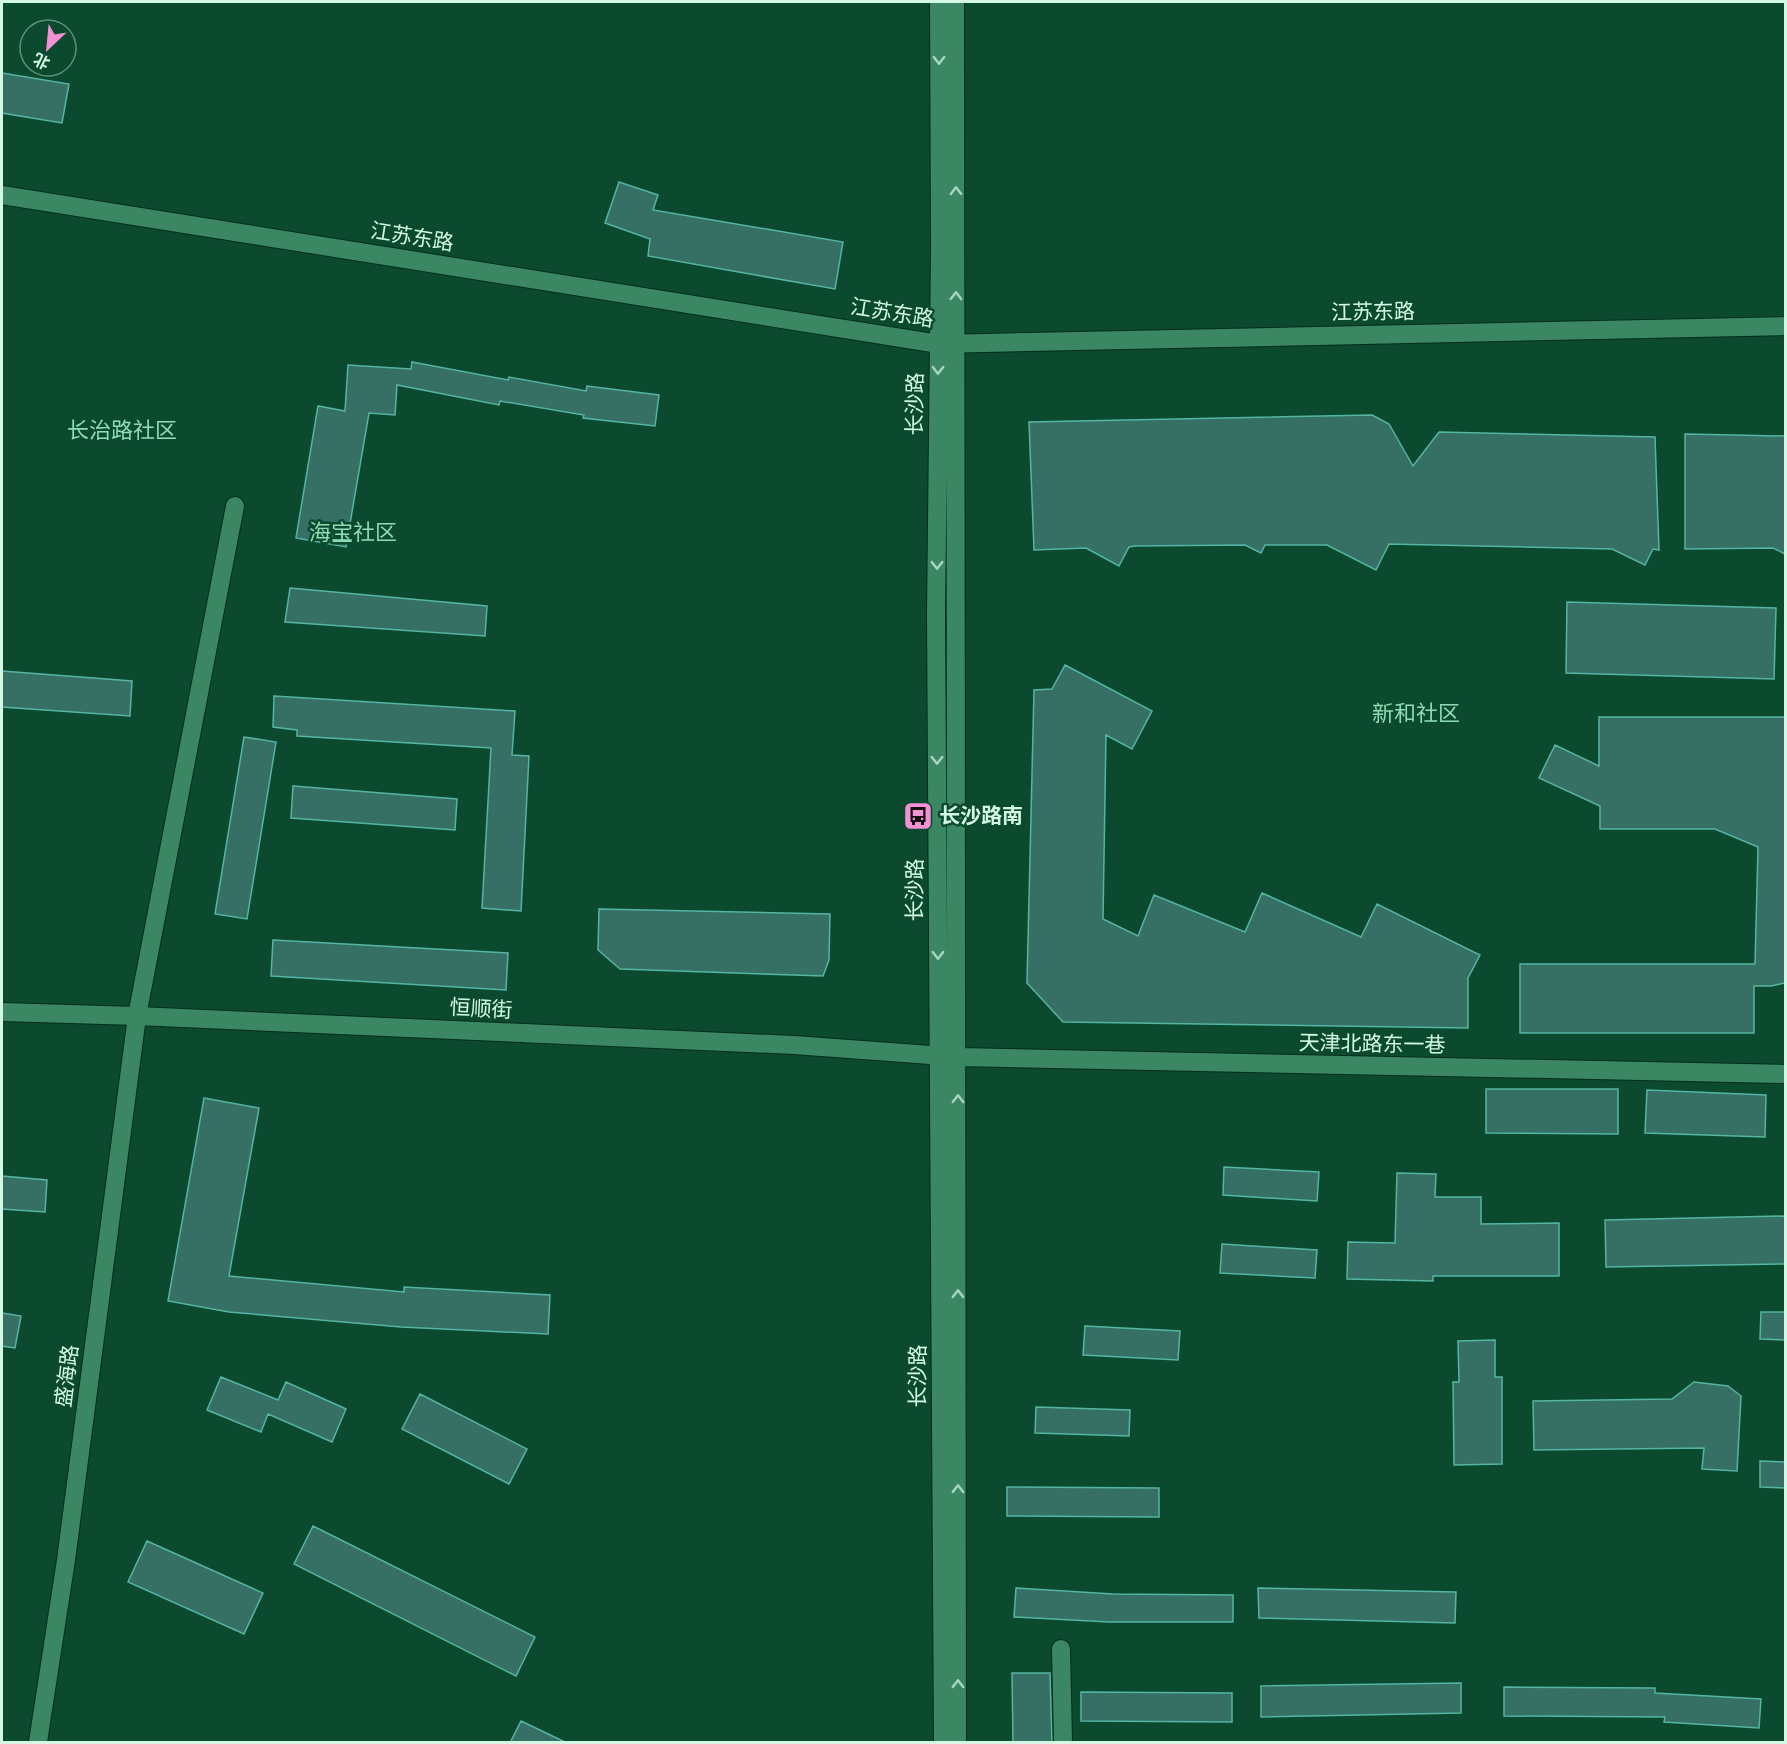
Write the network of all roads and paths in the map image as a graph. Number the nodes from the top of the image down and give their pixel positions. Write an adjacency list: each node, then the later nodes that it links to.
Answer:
1 (939, 2): 5 (street, 长沙路, one-way to 5)
2 (955, 2): 5 (street, 长沙路, one-way to 2)
3 (2, 195): 5 (street, 江苏东路)
4 (1785, 326): 5 (street, 江苏东路)
5 (947, 344): 9 (street, 长沙路, one-way to 9); 10 (street, 长沙路)
6 (235, 506): 8 (street, 盛海路)
7 (2, 1012): 8 (street, 恒顺街)
8 (137, 1016): 9 (street, 恒顺街); 13 (street, 盛海路)
9 (939, 1055): 10 (street, 恒顺街); 14 (street, 长沙路)
10 (958, 1057): 11 (street, 天津北路东一巷); 15 (street, 长沙路, one-way to 10)
11 (1785, 1074)
12 (1061, 1650): 16 (street)
13 (38, 1743)
14 (943, 1743)
15 (957, 1743)
16 (1063, 1743)

